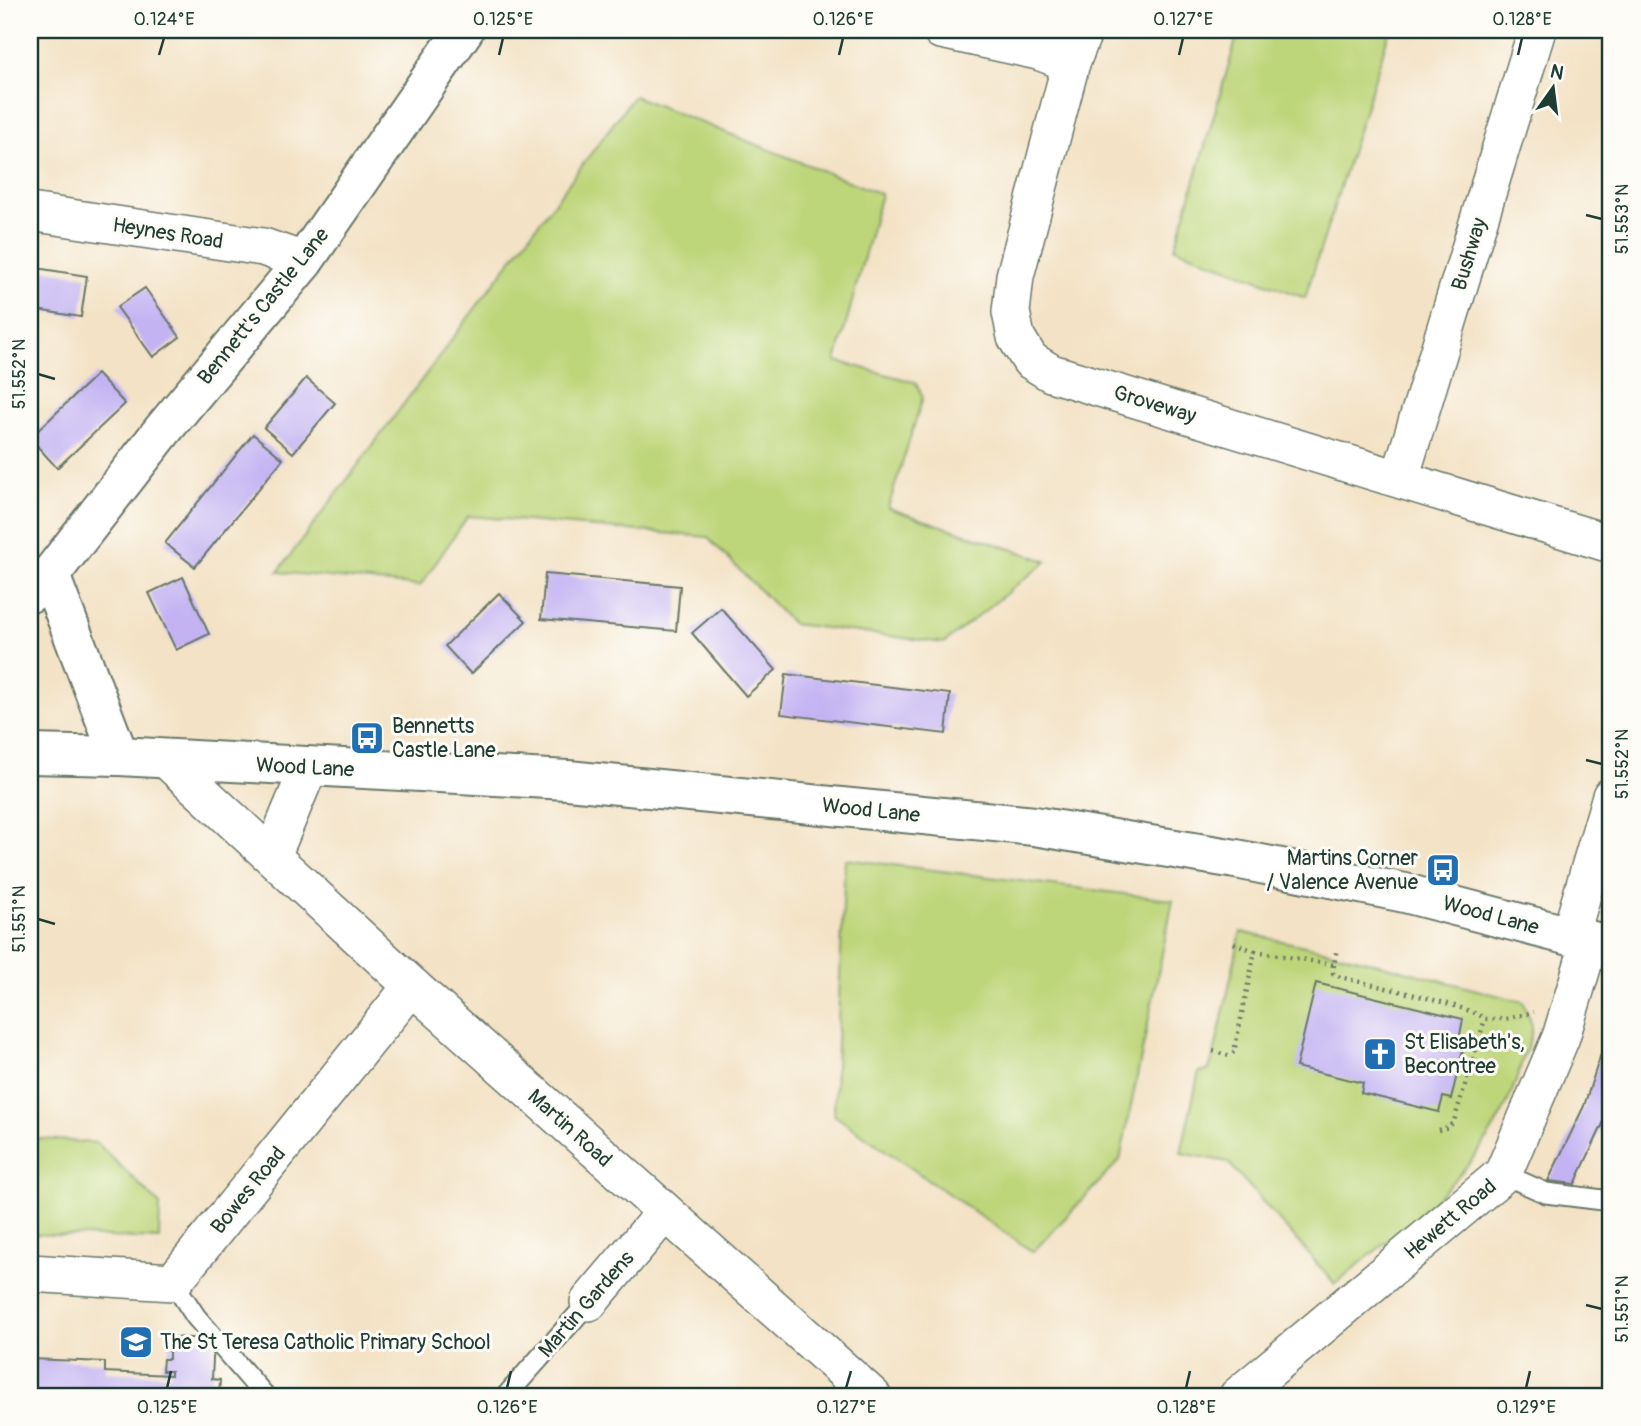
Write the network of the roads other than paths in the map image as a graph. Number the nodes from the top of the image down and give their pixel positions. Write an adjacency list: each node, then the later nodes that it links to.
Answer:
1 (464, 30): 7 (main road, Bennett's Castle Lane)
2 (941, 30): 5 (street)
3 (1084, 30): 5 (street, Groveway)
4 (1537, 30): 8 (street, Bushway)
5 (1070, 63): 8 (street, Groveway)
6 (30, 212): 7 (street, Heynes Road)
7 (304, 261): 10 (main road, Bennett's Castle Lane)
8 (1400, 478): 9 (street, Groveway)
9 (1611, 544)
10 (40, 584): 12 (main road, Bennett's Castle Lane)
11 (30, 754): 12 (main road, Wood Lane)
12 (119, 756): 13 (main road, Wood Lane)
13 (167, 760): 14 (main road, Wood Lane); 16 (street, Martin Road)
14 (309, 767): 16 (street); 17 (main road, Wood Lane)
15 (1611, 796): 17 (street, Hewett Road)
16 (272, 856): 18 (street, Martin Road)
17 (1590, 941): 19 (street, Hewett Road)
18 (412, 986): 21 (street, Martin Road); 23 (street, Bowes Road)
19 (1503, 1174): 20 (lane); 28 (street, Hewett Road)
20 (1611, 1201)
21 (665, 1212): 24 (street, Martin Gardens); 27 (street, Martin Road)
22 (30, 1273): 23 (street)
23 (173, 1282): 26 (lane)
24 (589, 1302): 25 (lane, Martin Gardens)
25 (507, 1395)
26 (265, 1396)
27 (872, 1396)
28 (1238, 1396)

